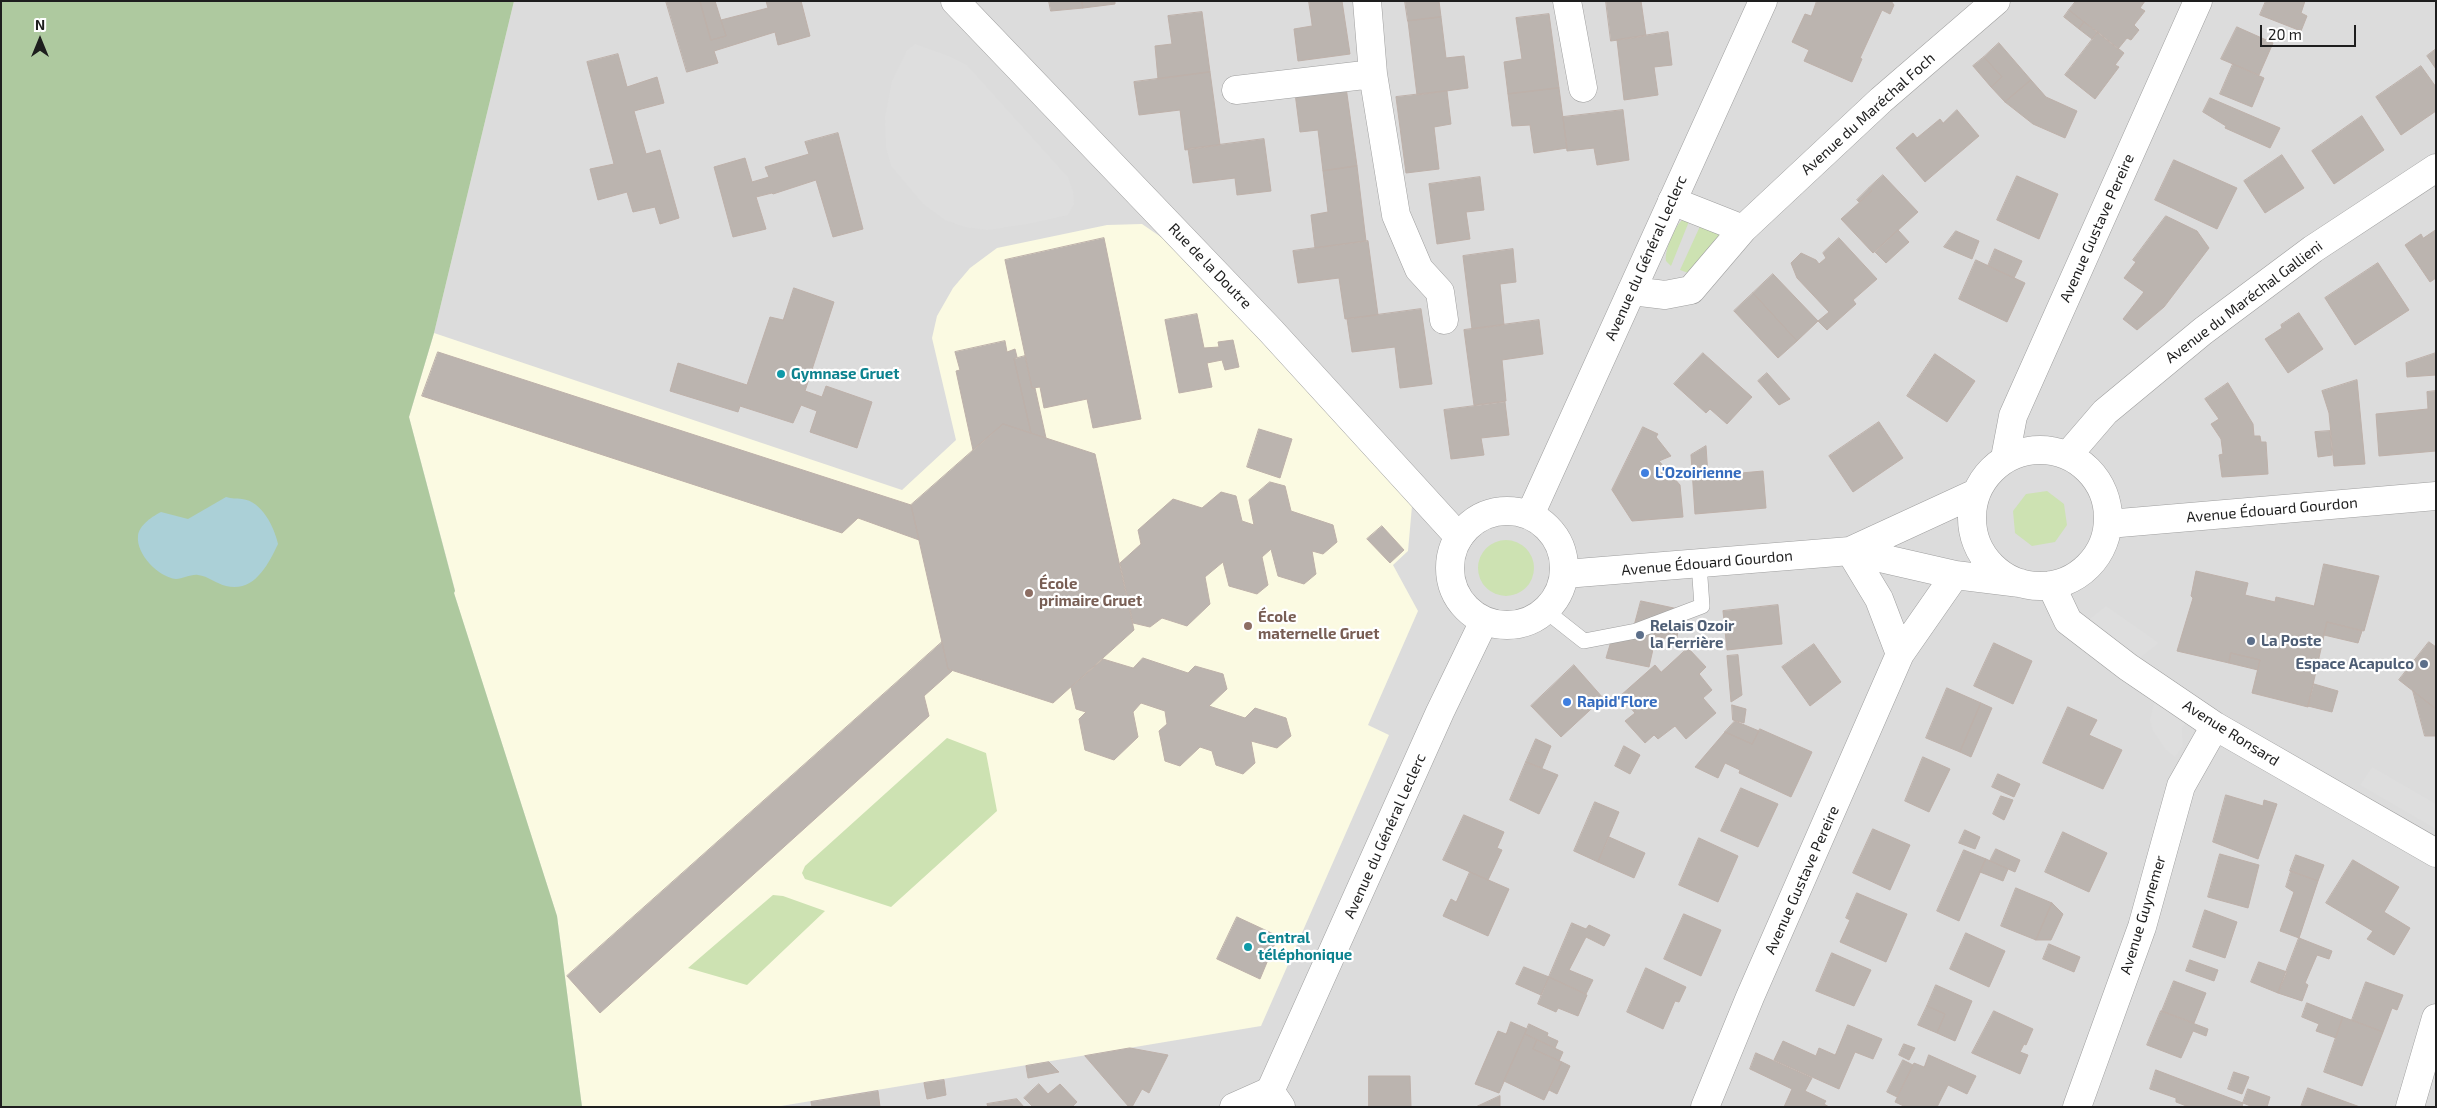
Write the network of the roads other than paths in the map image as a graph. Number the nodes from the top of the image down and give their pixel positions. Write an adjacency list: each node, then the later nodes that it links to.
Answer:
1 (955, 1): 21 (street, Rue de la Doutre)
2 (1367, 1): 7 (street)
3 (1567, 1): 8 (street)
4 (1762, 1): 11 (street, Avenue du Général Leclerc)
5 (1996, 1): 12 (street, Avenue du Maréchal Foch)
6 (2198, 1): 16 (street, Avenue Gustave Pereire)
7 (1373, 74): 9 (street); 14 (street)
8 (1583, 88)
9 (1236, 90)
10 (2436, 168): 15 (street, Avenue du Maréchal Gallieni)
11 (1672, 201): 12 (street); 13 (street, Avenue du Général Leclerc)
12 (1743, 228): 13 (street, Avenue du Maréchal Foch)
13 (1632, 291): 19 (street, Avenue du Général Leclerc)
14 (1444, 320)
15 (2068, 455): 16 (street); 20 (street)
16 (2005, 458): 17 (street)
17 (1976, 493): 22 (street, Avenue Édouard Gourdon); 26 (street)
18 (2436, 496): 20 (street, Avenue Édouard Gourdon)
19 (1530, 515): 21 (street); 24 (street)
20 (2108, 524): 27 (street)
21 (1458, 537): 29 (street)
22 (1850, 551): 23 (street, Avenue Édouard Gourdon); 25 (street, Avenue Édouard Gourdon); 30 (street)
23 (1699, 564): 24 (street, Avenue Édouard Gourdon); 28 (lane)
24 (1565, 574): 28 (street)
25 (1955, 574): 26 (street, Avenue Édouard Gourdon); 30 (street, Avenue Gustave Pereire)
26 (2020, 583): 27 (street)
27 (2051, 585): 31 (street, Avenue Ronsard)
28 (1546, 611): 29 (street)
29 (1484, 621): 34 (street, Avenue du Général Leclerc)
30 (1900, 654): 36 (street, Avenue Gustave Pereire)
31 (2215, 726): 32 (street, Avenue Ronsard); 37 (street, Avenue Guynemer)
32 (2436, 853)
33 (2436, 1018): 38 (street)
34 (1272, 1102): 35 (street)
35 (1234, 1107)
36 (1705, 1107)
37 (2077, 1107)
38 (2410, 1107)

